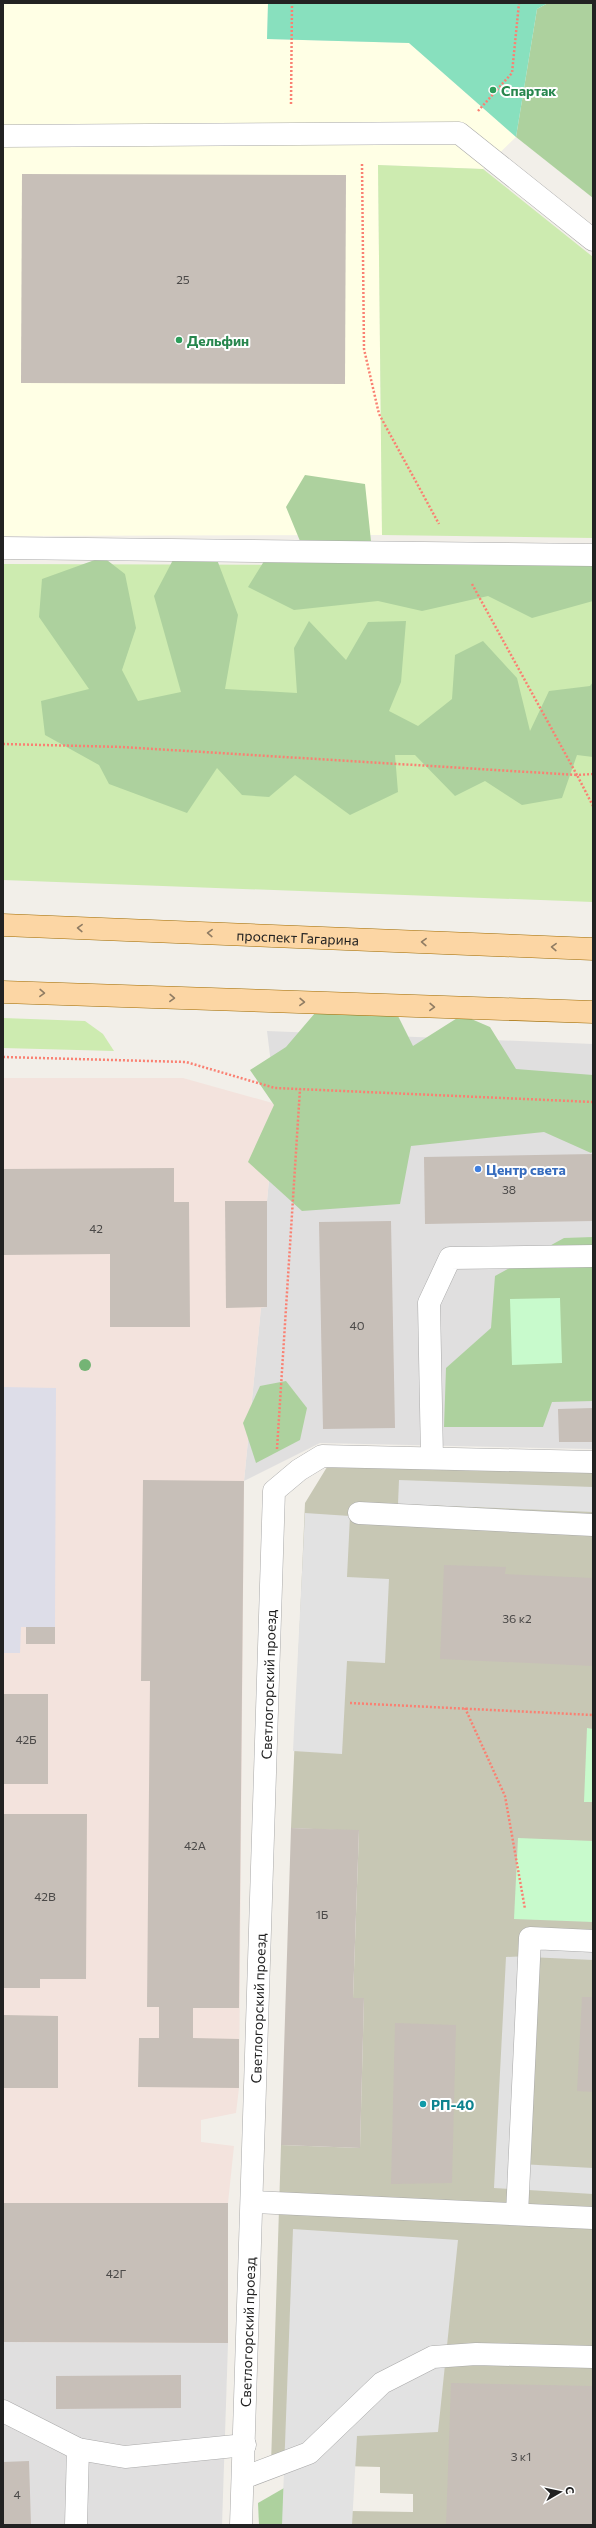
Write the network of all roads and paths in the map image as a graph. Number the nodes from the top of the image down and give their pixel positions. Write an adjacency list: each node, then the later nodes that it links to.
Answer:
1 (292, 3): 4 (path)
2 (519, 3): 3 (path)
3 (459, 133): 5 (street); 7 (street)
4 (291, 134): 5 (street); 6 (street)
5 (361, 134): 9 (path)
6 (3, 136)
7 (593, 240)
8 (3, 548): 9 (street)
9 (456, 554): 10 (street); 13 (path)
10 (593, 555)
11 (3, 744): 13 (path)
12 (593, 774): 13 (path)
13 (577, 775): 14 (path)
14 (593, 806)
15 (3, 925): 16 (main road, проспект Гагарина, one-way to 15)
16 (593, 949)
17 (3, 992): 18 (main road, one-way to 18)
18 (593, 1012)
19 (3, 1057): 20 (path)
20 (300, 1089): 21 (path); 25 (path)
21 (593, 1102)
22 (593, 1256): 23 (street)
23 (432, 1458): 24 (street); 25 (street)
24 (593, 1462)
25 (274, 1491): 33 (street, Светлогорский проезд)
26 (359, 1513): 27 (street)
27 (593, 1525)
28 (350, 1703): 29 (path)
29 (465, 1708): 30 (path); 31 (path)
30 (593, 1714)
31 (530, 1938): 32 (street); 34 (street)
32 (593, 1941)
33 (252, 2202): 34 (street); 38 (street, Светлогорский проезд)
34 (518, 2214): 35 (street)
35 (593, 2218)
36 (593, 2356): 40 (street)
37 (3, 2411): 39 (street)
38 (245, 2446): 39 (street); 40 (street, Светлогорский проезд)
39 (78, 2449): 41 (street)
40 (243, 2478): 42 (street, Светлогорский проезд)
41 (76, 2525)
42 (241, 2525)

